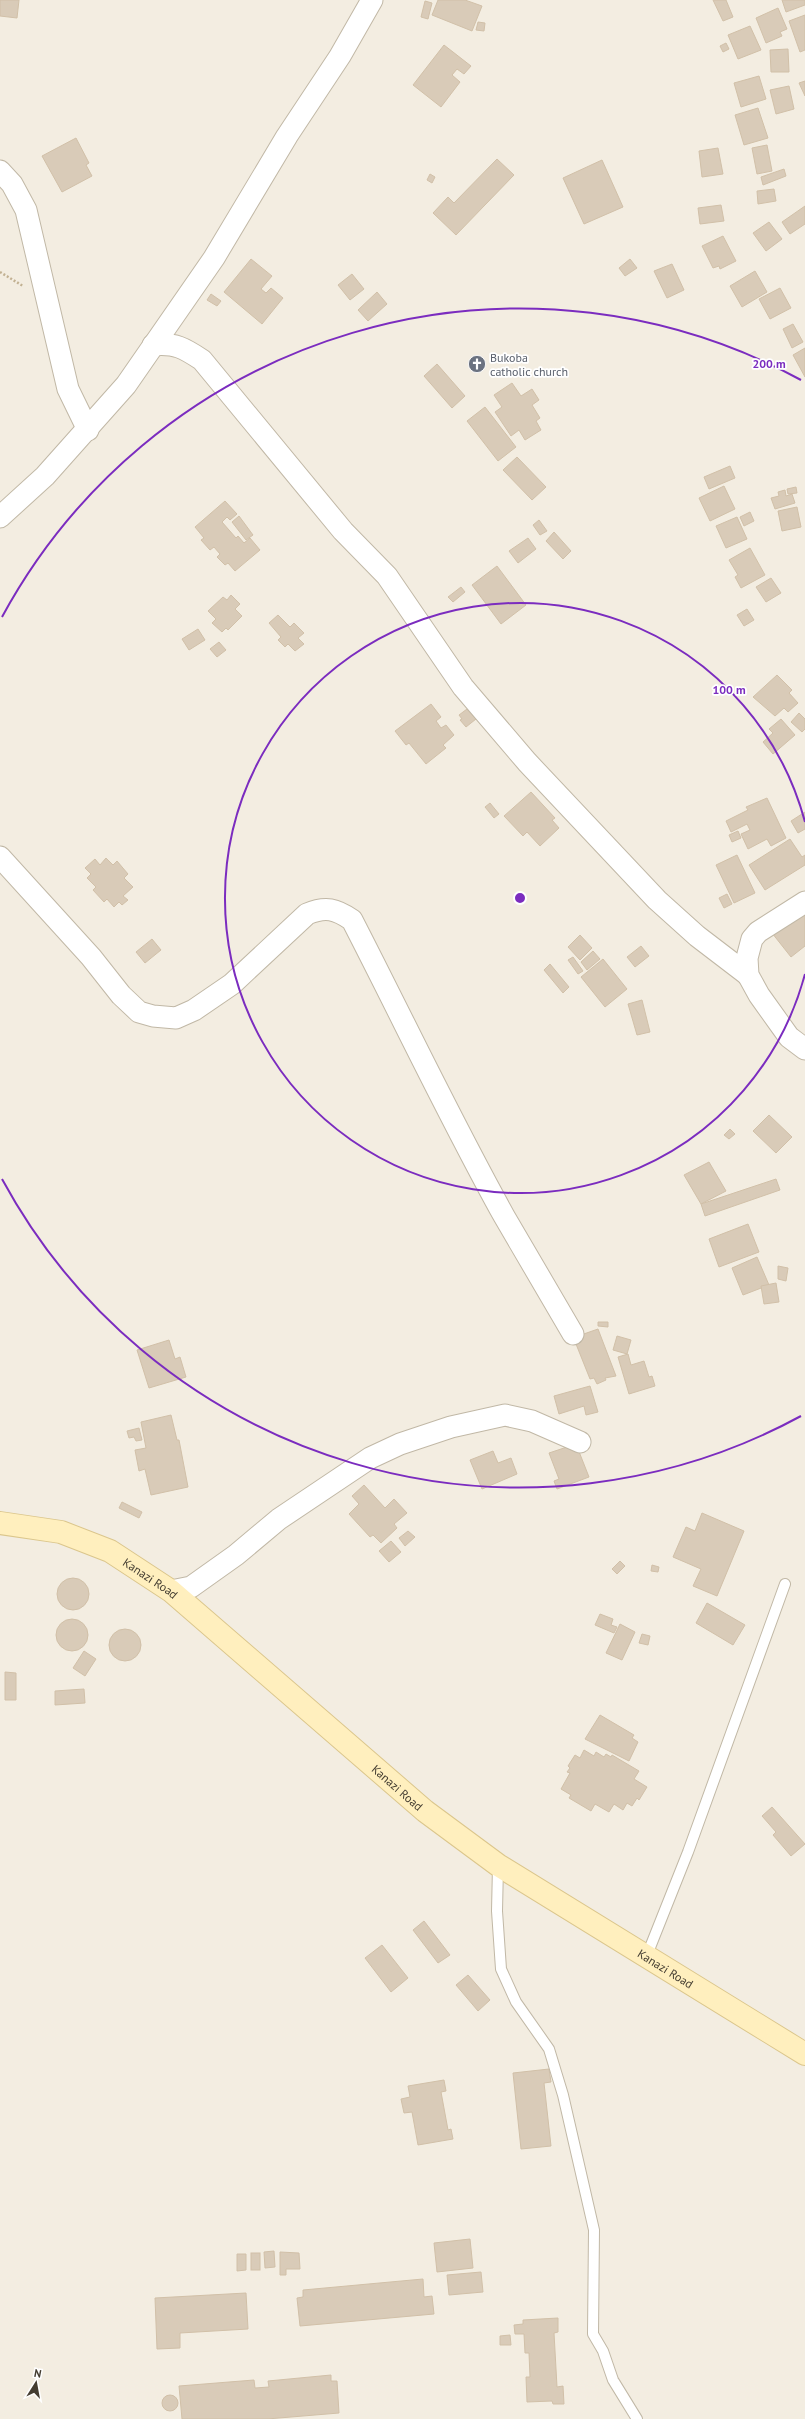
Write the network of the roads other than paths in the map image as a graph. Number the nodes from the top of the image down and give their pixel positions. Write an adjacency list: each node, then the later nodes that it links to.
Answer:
1 (372, 0): 3 (street)
2 (0, 171): 4 (street)
3 (153, 345): 4 (street); 8 (street)
4 (88, 430): 5 (street)
5 (0, 517)
6 (0, 857): 10 (street)
7 (805, 902): 8 (street)
8 (748, 975): 9 (street)
9 (805, 1049)
10 (573, 1334)
11 (580, 1442): 14 (street)
12 (0, 1523): 14 (main road, Kanazi Road)
13 (785, 1584): 16 (lane)
14 (171, 1591): 15 (main road, Kanazi Road)
15 (498, 1866): 16 (main road, Kanazi Road); 18 (lane)
16 (647, 1956): 17 (main road, Kanazi Road)
17 (805, 2054)
18 (637, 2419)

